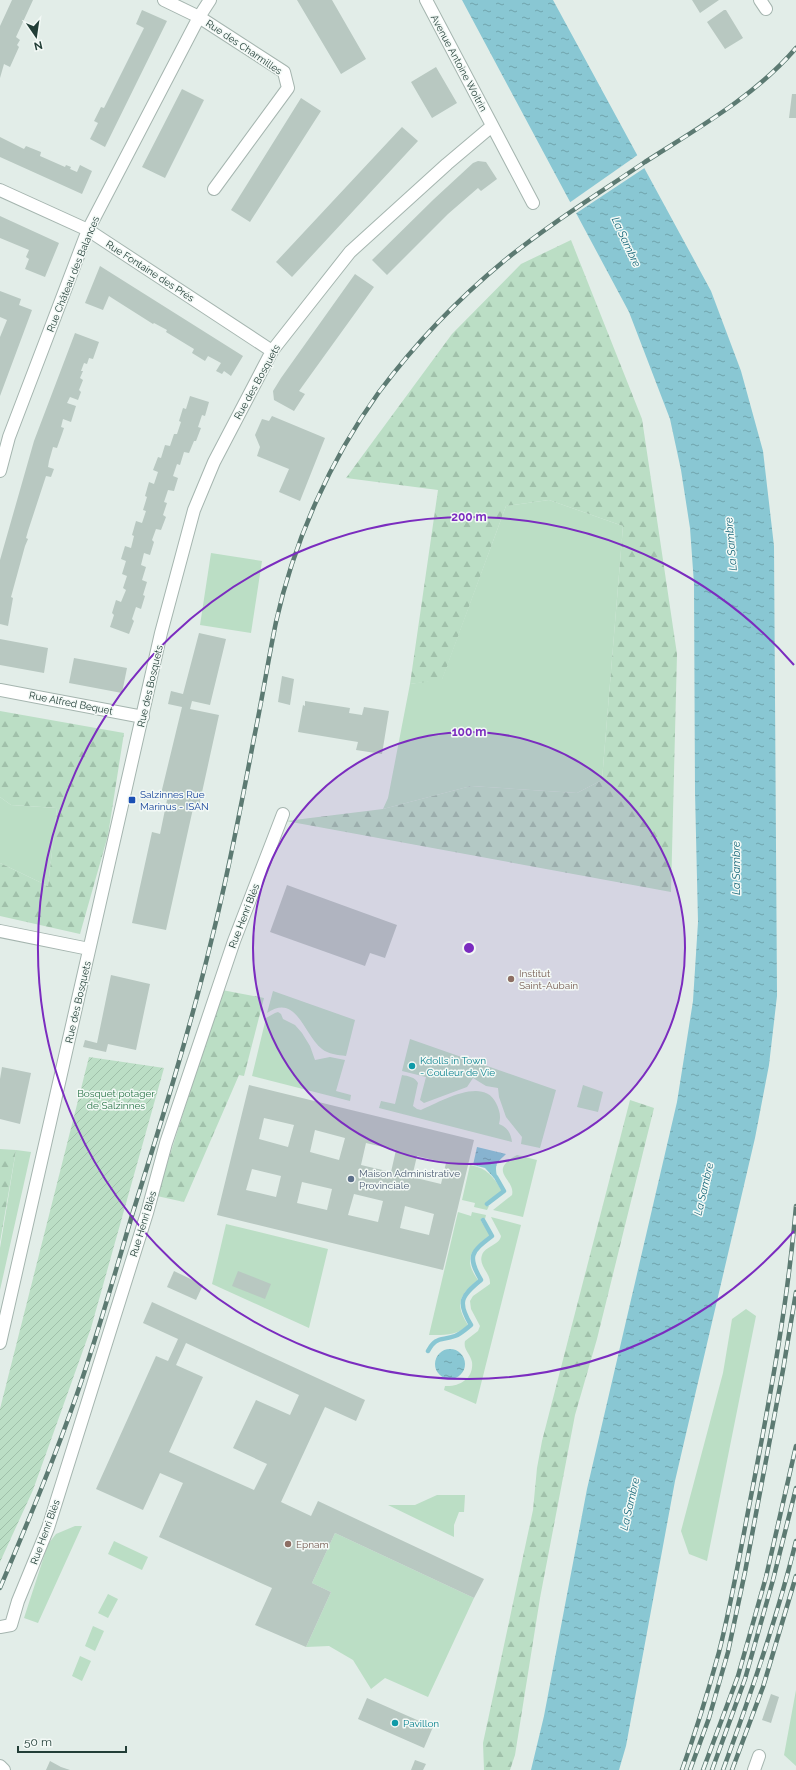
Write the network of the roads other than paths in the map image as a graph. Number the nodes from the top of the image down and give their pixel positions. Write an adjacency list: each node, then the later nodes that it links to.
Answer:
1 (164, 0): 4 (street, Rue des Charmilles)
2 (210, 0): 4 (street, Rue Château des Balances)
3 (426, 0): 5 (street, Avenue Antoine Woitrin)
4 (199, 17): 6 (street, Rue des Charmilles); 9 (street, Rue Château des Balances)
5 (492, 126): 8 (street, Avenue Antoine Woitrin); 10 (street, Rue des Bosquets)
6 (214, 189)
7 (0, 190): 9 (street, Rue Fontaine des Prés)
8 (533, 203)
9 (88, 230): 10 (street, Rue Fontaine des Prés); 11 (street, Rue Château des Balances)
10 (272, 351): 13 (street, Rue des Bosquets)
11 (0, 471)
12 (0, 690): 13 (street, Rue Alfred Bequet)
13 (143, 717): 16 (street, Rue des Bosquets)
14 (283, 814): 18 (street, Rue Henri Blès)
15 (0, 931): 16 (street)
16 (89, 949): 17 (street, Rue des Bosquets)
17 (0, 1343)
18 (0, 1627)
19 (759, 1756): 22 (street)
20 (0, 1766): 21 (street)
21 (4, 1770)
22 (754, 1770)

